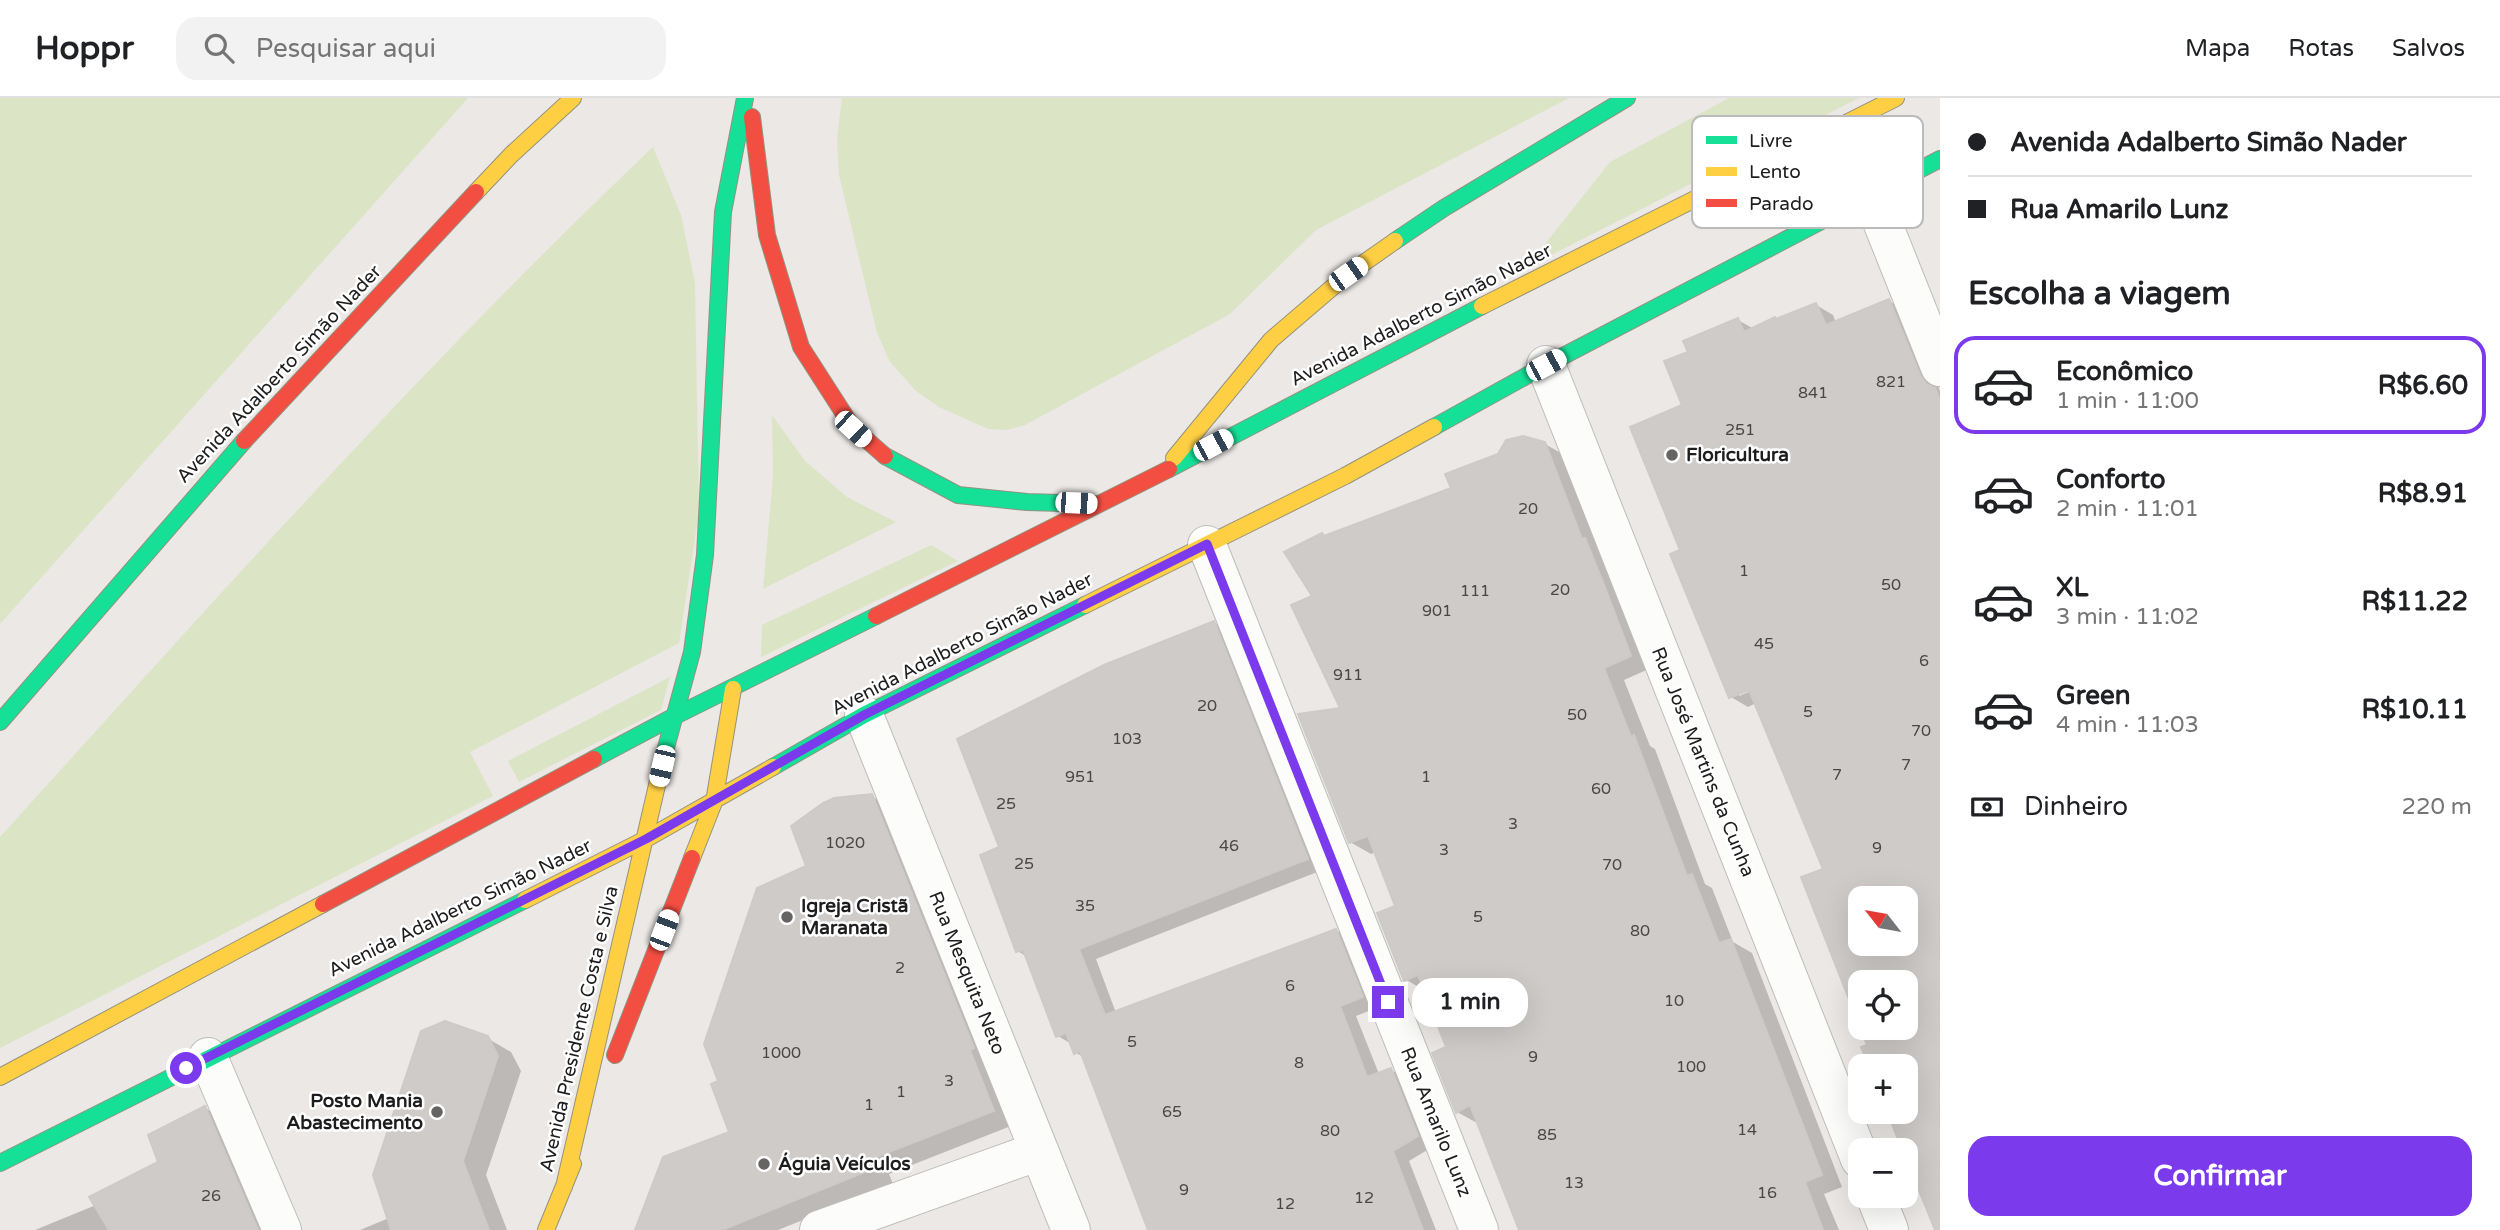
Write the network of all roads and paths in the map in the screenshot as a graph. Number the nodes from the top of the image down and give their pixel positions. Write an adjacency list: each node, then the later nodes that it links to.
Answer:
1 (573, 98): 19 (main road, Avenida Adalberto Simão Nader)
2 (747, 98): 14 (main road); 18 (main road, Avenida Presidente Costa e Silva)
3 (1627, 98): 13 (main road)
4 (1896, 98): 5 (main road, Avenida Adalberto Simão Nader)
5 (1860, 116)
6 (1940, 159): 7 (main road, Avenida Adalberto Simão Nader)
7 (1923, 168)
8 (1692, 200): 13 (main road, Avenida Adalberto Simão Nader)
9 (1806, 228): 11 (main road, Avenida Adalberto Simão Nader)
10 (1885, 228): 12 (street)
11 (1546, 365): 15 (main road, Avenida Adalberto Simão Nader); 24 (street, Rua José Martins da Cunha)
12 (1940, 367)
13 (1163, 471): 14 (main road, Avenida Adalberto Simão Nader)
14 (1101, 504): 16 (main road, Avenida Adalberto Simão Nader)
15 (1207, 544): 17 (main road, Avenida Adalberto Simão Nader); 33 (street, Rua Amarilo Lunz)
16 (733, 689): 18 (main road, Avenida Adalberto Simão Nader); 20 (main road, Avenida Presidente Costa e Silva)
17 (864, 715): 20 (main road, Avenida Adalberto Simão Nader); 25 (street, Rua Mesquita Neto)
18 (673, 717): 21 (main road, Avenida Presidente Costa e Silva); 23 (main road, Avenida Adalberto Simão Nader)
19 (0, 722)
20 (714, 802): 21 (main road, Avenida Adalberto Simão Nader); 27 (main road, Avenida Presidente Costa e Silva)
21 (646, 839): 22 (main road, Avenida Adalberto Simão Nader); 27 (main road, Avenida Presidente Costa e Silva)
22 (208, 1057): 26 (main road, Avenida Adalberto Simão Nader); 29 (street)
23 (0, 1077)
24 (1852, 1138)
25 (1039, 1151): 31 (street); 32 (street, Rua Mesquita Neto)
26 (0, 1163)
27 (564, 1187): 30 (main road, Avenida Presidente Costa e Silva)
28 (1880, 1208): 34 (street)
29 (282, 1230)
30 (546, 1230)
31 (819, 1230)
32 (1071, 1230)
33 (1479, 1230)
34 (1888, 1230)

